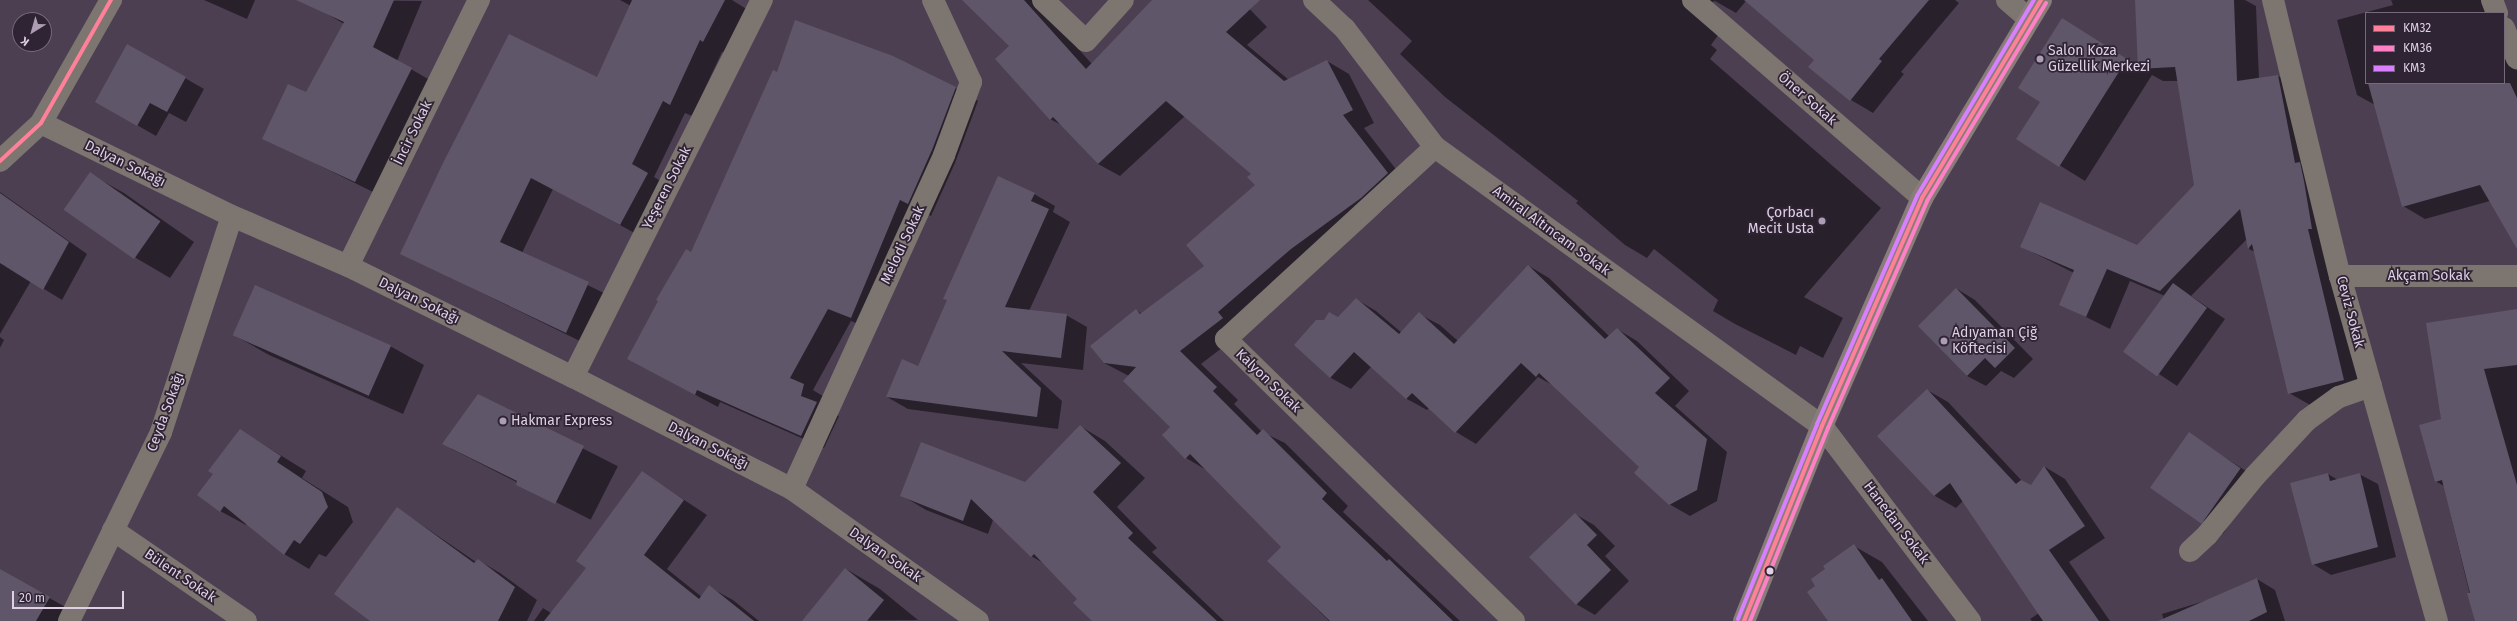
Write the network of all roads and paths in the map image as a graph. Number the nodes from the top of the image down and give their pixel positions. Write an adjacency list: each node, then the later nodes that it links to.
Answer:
1 (111, 0): 17 (street)
2 (479, 0): 22 (street, İncir Sokak)
3 (762, 0): 25 (street, Yeşeren Sokak)
4 (933, 0): 28 (street, Melodi Sokak)
5 (1043, 0): 6 (street)
6 (1123, 0)
7 (1314, 0): 18 (street, Amiral Altıncam Sokak)
8 (1693, 0): 20 (street, Öner Sokak)
9 (2007, 0): 14 (street)
10 (2041, 0): 14 (main road)
11 (2273, 0): 23 (street, Ceviz Sokak)
12 (2492, 0): 13 (street)
13 (2497, 12)
14 (2029, 19): 20 (main road)
15 (2505, 30): 16 (street)
16 (2517, 58)
17 (41, 123): 19 (street); 21 (street, Dalyan Sokağı)
18 (1435, 147): 27 (street, Amiral Altıncam Sokak); 34 (street, Kalyon Sokak)
19 (0, 160)
20 (1922, 198): 27 (main road)
21 (232, 216): 22 (street, Dalyan Sokağı); 29 (street, Ceyda Sokağı)
22 (348, 266): 25 (street, Dalyan Sokağı)
23 (2340, 276): 24 (street, Akçam Sokak); 26 (street, Ceviz Sokak)
24 (2517, 276)
25 (573, 376): 28 (street, Dalyan Sokağı)
26 (2371, 386): 30 (street); 37 (street, Ceviz Sokak)
27 (1822, 426): 35 (main road); 36 (street, Hanedan Sokak)
28 (792, 489): 33 (street, Dalyan Sokak)
29 (113, 530): 31 (street, Ceyda Sokağı); 32 (street, Bülent Sokak)
30 (2190, 551)
31 (69, 621)
32 (246, 621)
33 (978, 621)
34 (1514, 621)
35 (1744, 621)
36 (1970, 621)
37 (2437, 621)

